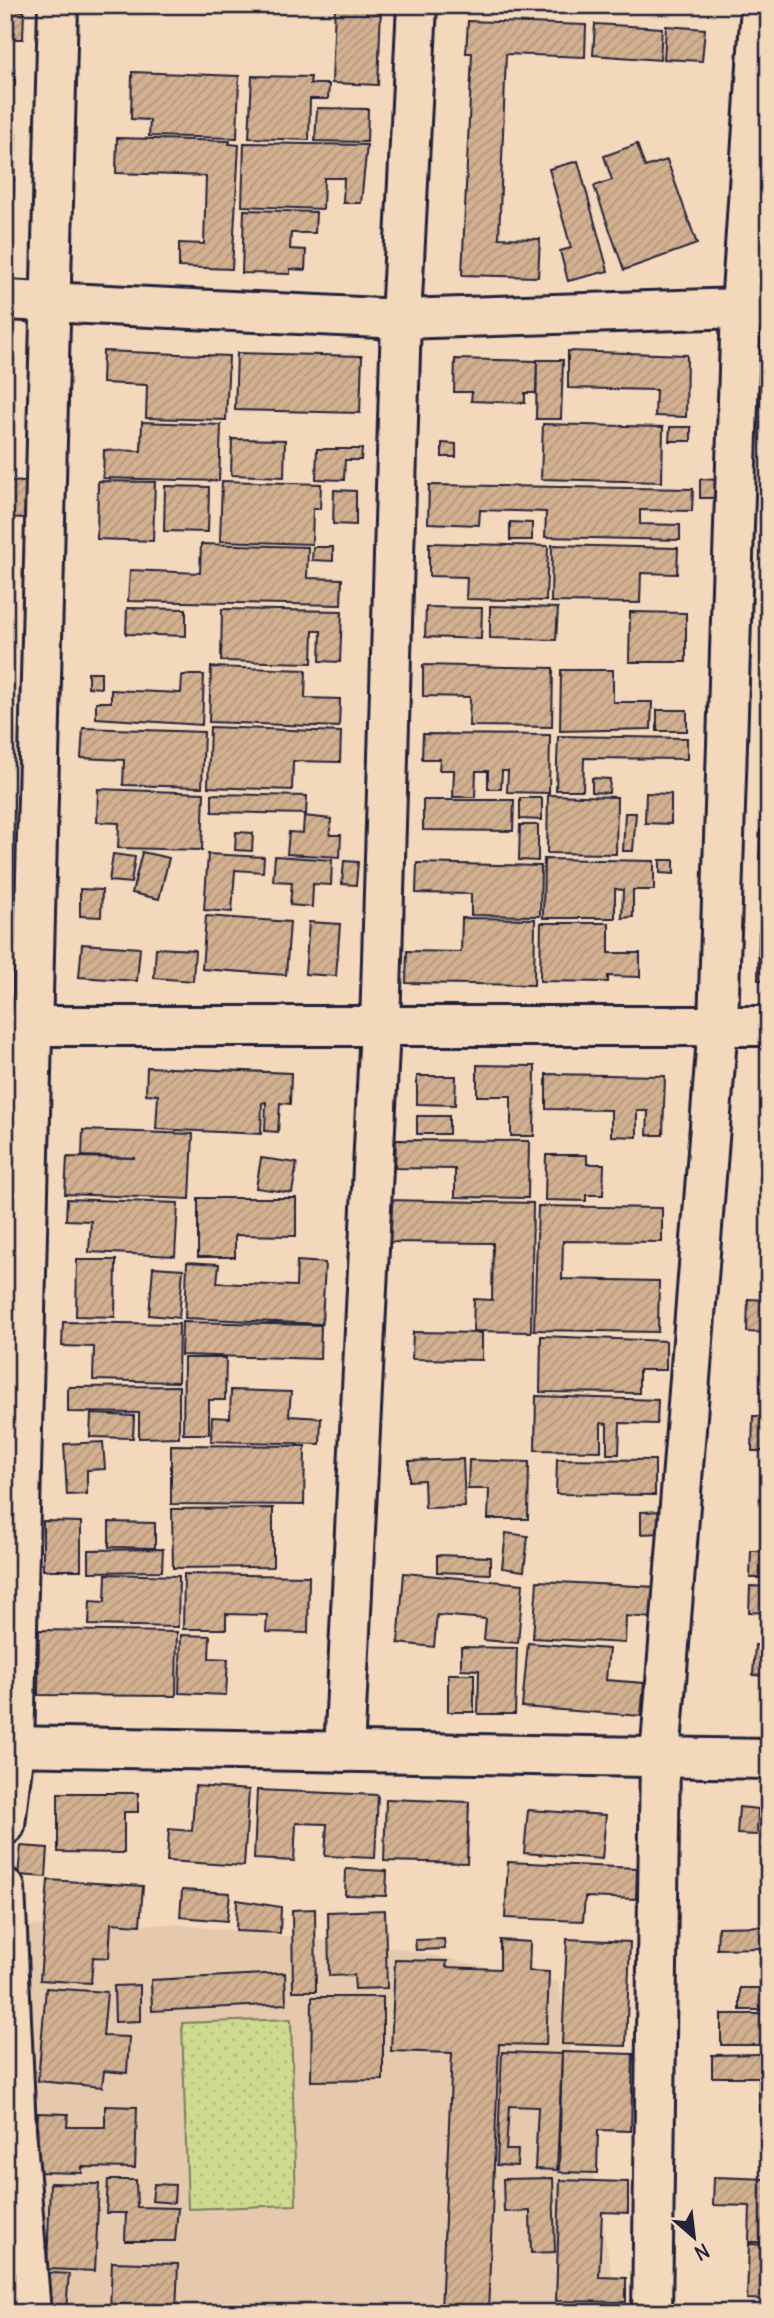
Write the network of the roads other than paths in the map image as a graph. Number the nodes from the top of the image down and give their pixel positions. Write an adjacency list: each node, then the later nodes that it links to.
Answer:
1 (58, 5): 5 (street)
2 (417, 5): 7 (street)
3 (761, 5): 6 (street)
4 (5, 300): 5 (street)
5 (49, 301): 7 (street); 9 (street)
6 (755, 309): 7 (street); 8 (street)
7 (401, 319): 11 (street)
8 (718, 1025): 10 (street); 11 (street); 14 (street)
9 (18, 1026): 11 (street); 12 (street)
10 (769, 1026)
11 (380, 1027): 13 (street)
12 (10, 1746): 13 (street); 16 (street)
13 (344, 1752): 14 (street)
14 (660, 1758): 15 (street); 21 (street)
15 (769, 1759)
16 (5, 1825)
17 (5, 1888): 18 (street)
18 (6, 1907): 19 (street)
19 (11, 2129): 20 (street)
20 (31, 2313)
21 (652, 2313)

